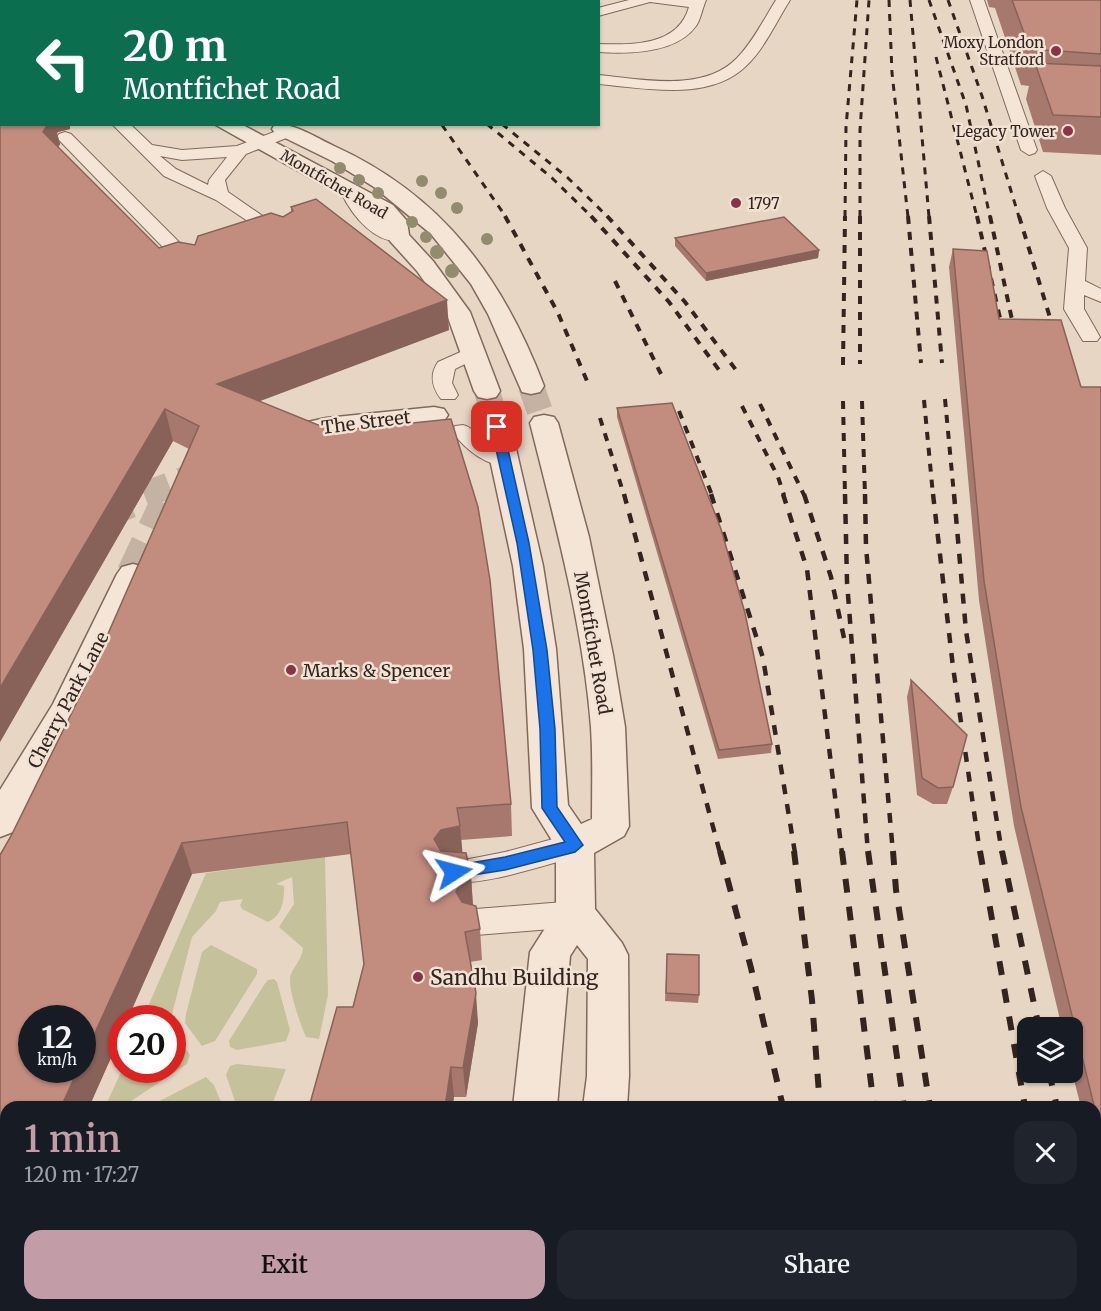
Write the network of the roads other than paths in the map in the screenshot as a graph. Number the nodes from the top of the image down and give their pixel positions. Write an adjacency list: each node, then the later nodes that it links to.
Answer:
1 (645, 0): 6 (lane)
2 (656, 0): 5 (lane)
3 (783, 0): 8 (lane)
4 (977, 0): 15 (lane)
5 (698, 2): 7 (lane)
6 (600, 11)
7 (600, 48)
8 (600, 79)
9 (122, 126): 14 (lane)
10 (228, 126): 13 (street, Montfichet Road)
11 (280, 128): 13 (lane); 25 (street, Montfichet Road)
12 (65, 137): 20 (lane)
13 (261, 143): 16 (lane); 24 (street, Montfichet Road)
14 (147, 149): 16 (lane); 18 (lane)
15 (1029, 150)
16 (240, 151): 18 (lane)
17 (1043, 176): 21 (lane)
18 (222, 196): 19 (lane)
19 (286, 239)
20 (194, 268)
21 (1076, 284): 22 (lane); 23 (lane)
22 (1099, 296)
23 (1090, 337)
24 (474, 352): 26 (street, Montfichet Road); 27 (lane)
25 (531, 386)
26 (487, 391)
27 (441, 405): 30 (street, The Street)
28 (544, 423): 34 (street, Montfichet Road)
29 (463, 431): 31 (lane)
30 (299, 432)
31 (501, 443): 34 (street)
32 (133, 574): 33 (street, Cherry Park Lane)
33 (0, 822)
34 (575, 845): 35 (lane); 36 (street)
35 (454, 872)
36 (576, 914): 37 (lane); 38 (street); 39 (street)
37 (476, 922)
38 (536, 1101)
39 (606, 1101)

